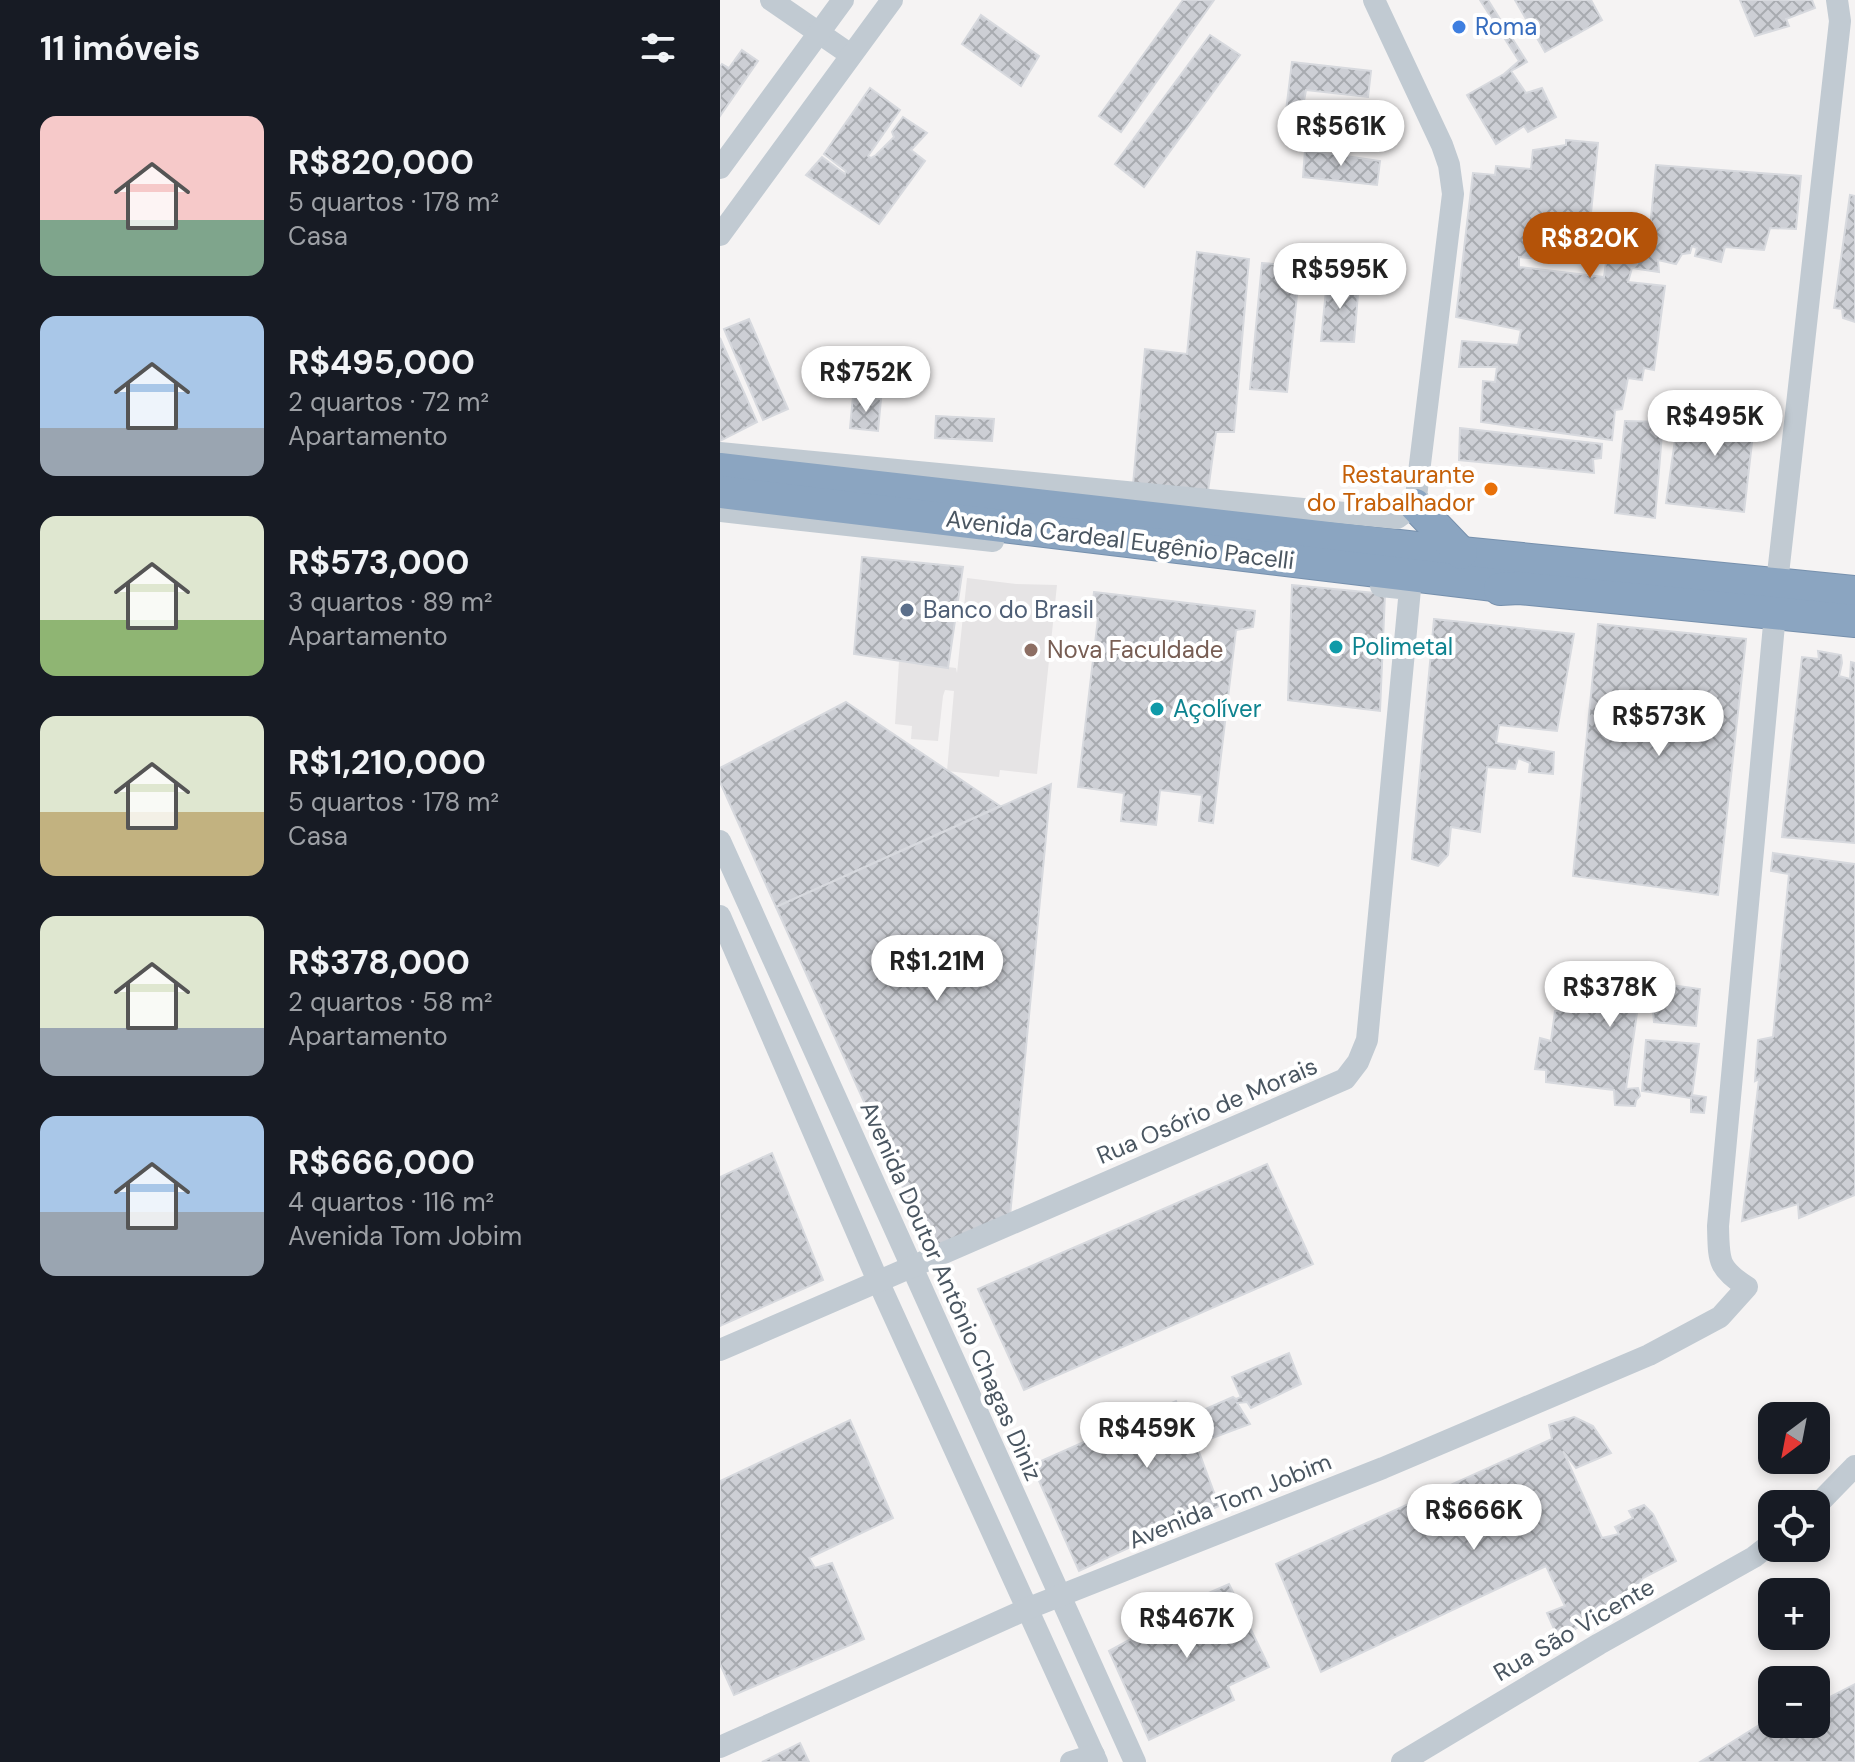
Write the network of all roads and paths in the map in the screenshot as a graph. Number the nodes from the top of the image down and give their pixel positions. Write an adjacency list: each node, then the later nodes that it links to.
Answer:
1 (771, 0): 6 (street)
2 (843, 0): 6 (street)
3 (892, 0): 7 (street)
4 (1374, 0): 13 (street)
5 (1837, 0): 19 (street)
6 (818, 33): 7 (street); 8 (street)
7 (851, 55): 9 (street)
8 (720, 168)
9 (720, 235)
10 (720, 453): 13 (street, Avenida Cardeal Eugênio Pacelli)
11 (720, 469): 15 (highway, Avenida Cardeal Eugênio Pacelli)
12 (720, 492): 16 (highway, Avenida Cardeal Eugênio Pacelli)
13 (1415, 505): 15 (highway)
14 (720, 511): 17 (street, Avenida Cardeal Eugênio Pacelli)
15 (1461, 553): 19 (highway, Avenida Cardeal Eugênio Pacelli)
16 (1519, 588): 17 (highway); 19 (highway)
17 (1410, 589): 24 (street, Rua Osório de Morais)
18 (1855, 592): 19 (highway)
19 (1776, 599): 20 (highway); 30 (street, Avenida Tom Jobim)
20 (1855, 621)
21 (720, 841): 22 (street, Avenida Doutor Antônio Chagas Diniz)
22 (755, 918): 23 (street); 24 (street, Avenida Doutor Antônio Chagas Diniz)
23 (722, 927): 25 (street)
24 (911, 1268): 25 (street, Rua Osório de Morais); 30 (street, Avenida Doutor Antônio Chagas Diniz)
25 (878, 1281): 26 (street, Rua Osório de Morais); 31 (street)
26 (720, 1350)
27 (1855, 1466): 28 (street)
28 (1830, 1492)
29 (1758, 1554): 36 (street, Rua São Vicente)
30 (1061, 1596): 31 (street, Avenida Tom Jobim); 35 (street, Avenida Doutor Antônio Chagas Diniz)
31 (1029, 1608): 32 (street, Avenida Tom Jobim); 33 (street)
32 (720, 1747)
33 (1096, 1758): 34 (street)
34 (1071, 1762)
35 (1135, 1762)
36 (1402, 1762)

